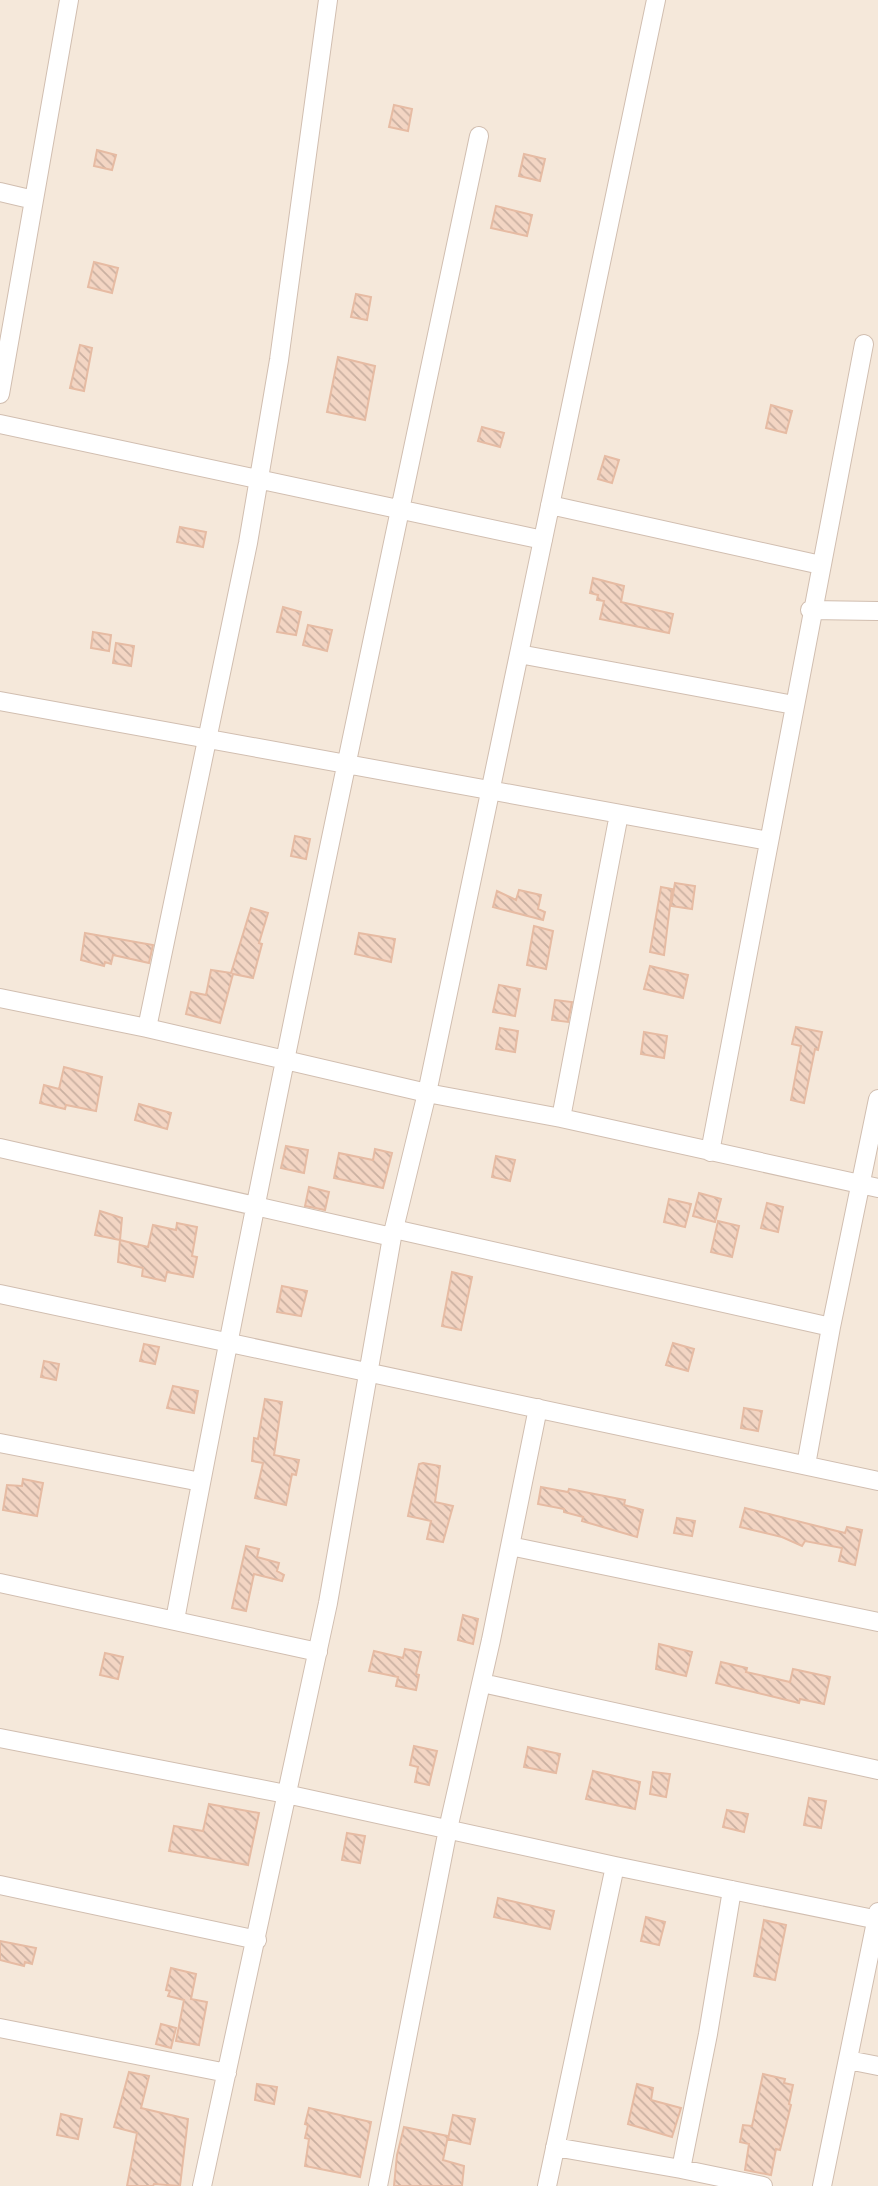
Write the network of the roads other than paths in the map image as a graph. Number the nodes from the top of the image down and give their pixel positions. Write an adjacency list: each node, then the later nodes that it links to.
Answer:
1 (69, 0): 6 (street)
2 (328, 0): 11 (street)
3 (656, 0): 12 (street)
4 (479, 136): 13 (street)
5 (0, 192): 6 (street)
6 (34, 200): 7 (street)
7 (5, 334): 9 (street)
8 (864, 344): 15 (street)
9 (0, 394)
10 (0, 424): 11 (street)
11 (259, 479): 13 (street); 21 (street)
12 (550, 505): 14 (street); 15 (street)
13 (400, 509): 14 (street); 22 (street)
14 (543, 540): 18 (street)
15 (821, 565): 16 (street)
16 (811, 610): 17 (street); 20 (street)
17 (878, 611)
18 (519, 654): 20 (street); 23 (street)
19 (0, 701): 21 (street)
20 (794, 705): 25 (street)
21 (207, 739): 22 (street); 27 (street)
22 (346, 764): 23 (street); 28 (street)
23 (491, 790): 24 (street); 29 (street)
24 (619, 814): 25 (street); 31 (street)
25 (769, 841): 33 (street)
26 (0, 999): 27 (street)
27 (147, 1028): 28 (street)
28 (284, 1060): 29 (street); 36 (street)
29 (427, 1093): 31 (street); 37 (street)
30 (878, 1099): 34 (street)
31 (561, 1118): 33 (street)
32 (0, 1148): 36 (street)
33 (710, 1152): 34 (street)
34 (860, 1184): 35 (street); 39 (street)
35 (878, 1188)
36 (256, 1206): 37 (street); 40 (street)
37 (393, 1233): 39 (street); 41 (street)
38 (0, 1294): 40 (street)
39 (831, 1327): 44 (street)
40 (227, 1342): 41 (street); 46 (street)
41 (368, 1372): 42 (street); 51 (street)
42 (538, 1408): 44 (street); 47 (street)
43 (0, 1443): 46 (street)
44 (806, 1465): 45 (street)
45 (878, 1481)
46 (201, 1482): 49 (street)
47 (510, 1546): 50 (street); 52 (street)
48 (0, 1583): 49 (street)
49 (175, 1620): 51 (street)
50 (878, 1622)
51 (318, 1652): 55 (street)
52 (482, 1683): 54 (street); 56 (street)
53 (0, 1738): 55 (street)
54 (878, 1770)
55 (286, 1794): 56 (street); 61 (street)
56 (448, 1829): 57 (street); 69 (street)
57 (615, 1866): 59 (street); 66 (street)
58 (0, 1885): 61 (street)
59 (732, 1890): 60 (street); 67 (street)
60 (878, 1917): 63 (street)
61 (257, 1940): 65 (street)
62 (0, 2028): 65 (street)
63 (848, 2060): 64 (street); 72 (street)
64 (878, 2066)
65 (227, 2073): 68 (street)
66 (555, 2147): 67 (street); 70 (street)
67 (681, 2169): 71 (street)
68 (202, 2186)
69 (378, 2186)
70 (547, 2186)
71 (763, 2186)
72 (822, 2186)

